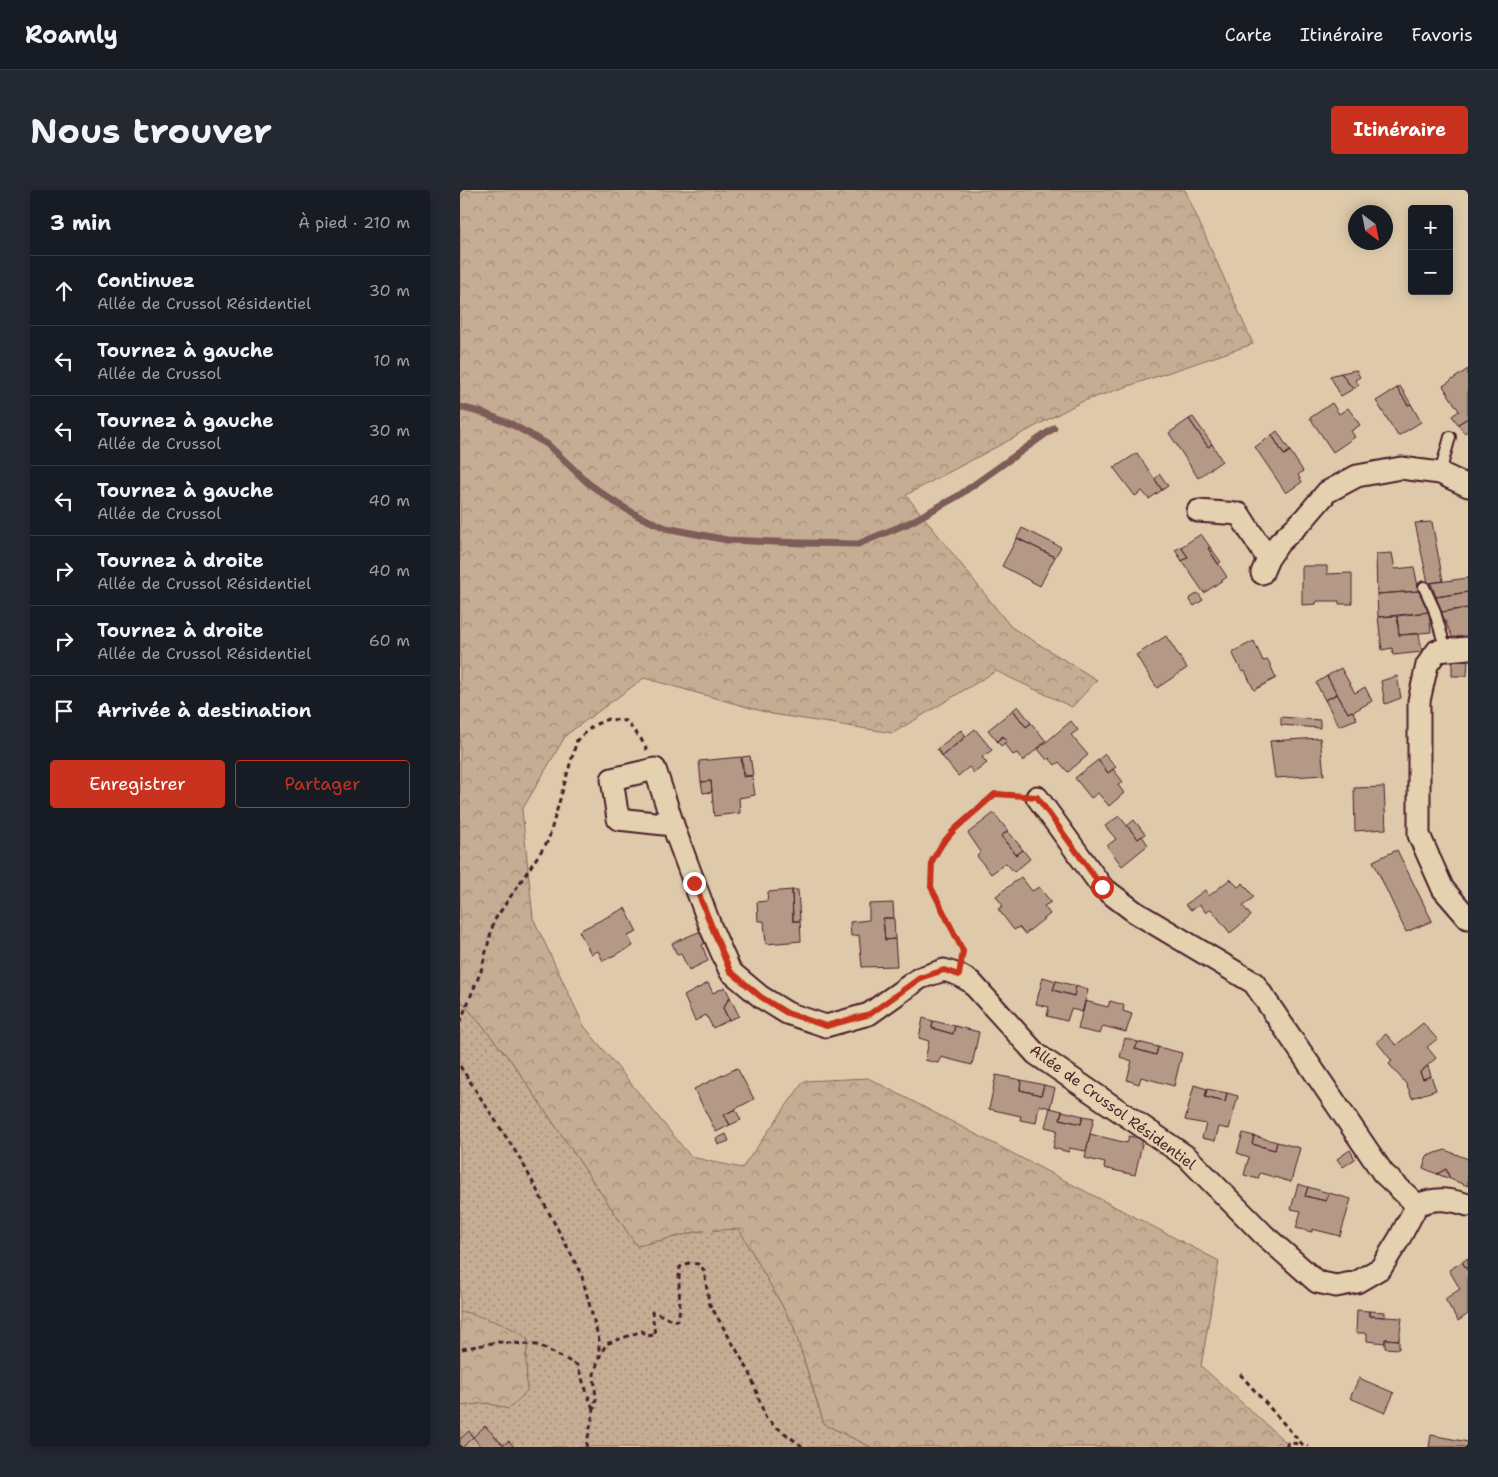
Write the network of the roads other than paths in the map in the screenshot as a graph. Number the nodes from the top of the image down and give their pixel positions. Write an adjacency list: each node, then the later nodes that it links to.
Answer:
1 (1450, 437): 2 (lane)
2 (1440, 473): 3 (street); 4 (street)
3 (1468, 486)
4 (1198, 511)
5 (1424, 587): 7 (lane)
6 (1468, 648): 7 (street)
7 (1446, 650): 10 (street)
8 (1037, 797): 11 (street)
9 (673, 825): 9 (street); 11 (street, Allée de Crussol Résidentiel)
10 (1468, 918)
11 (1417, 1205): 12 (street)
12 (1468, 1205)

